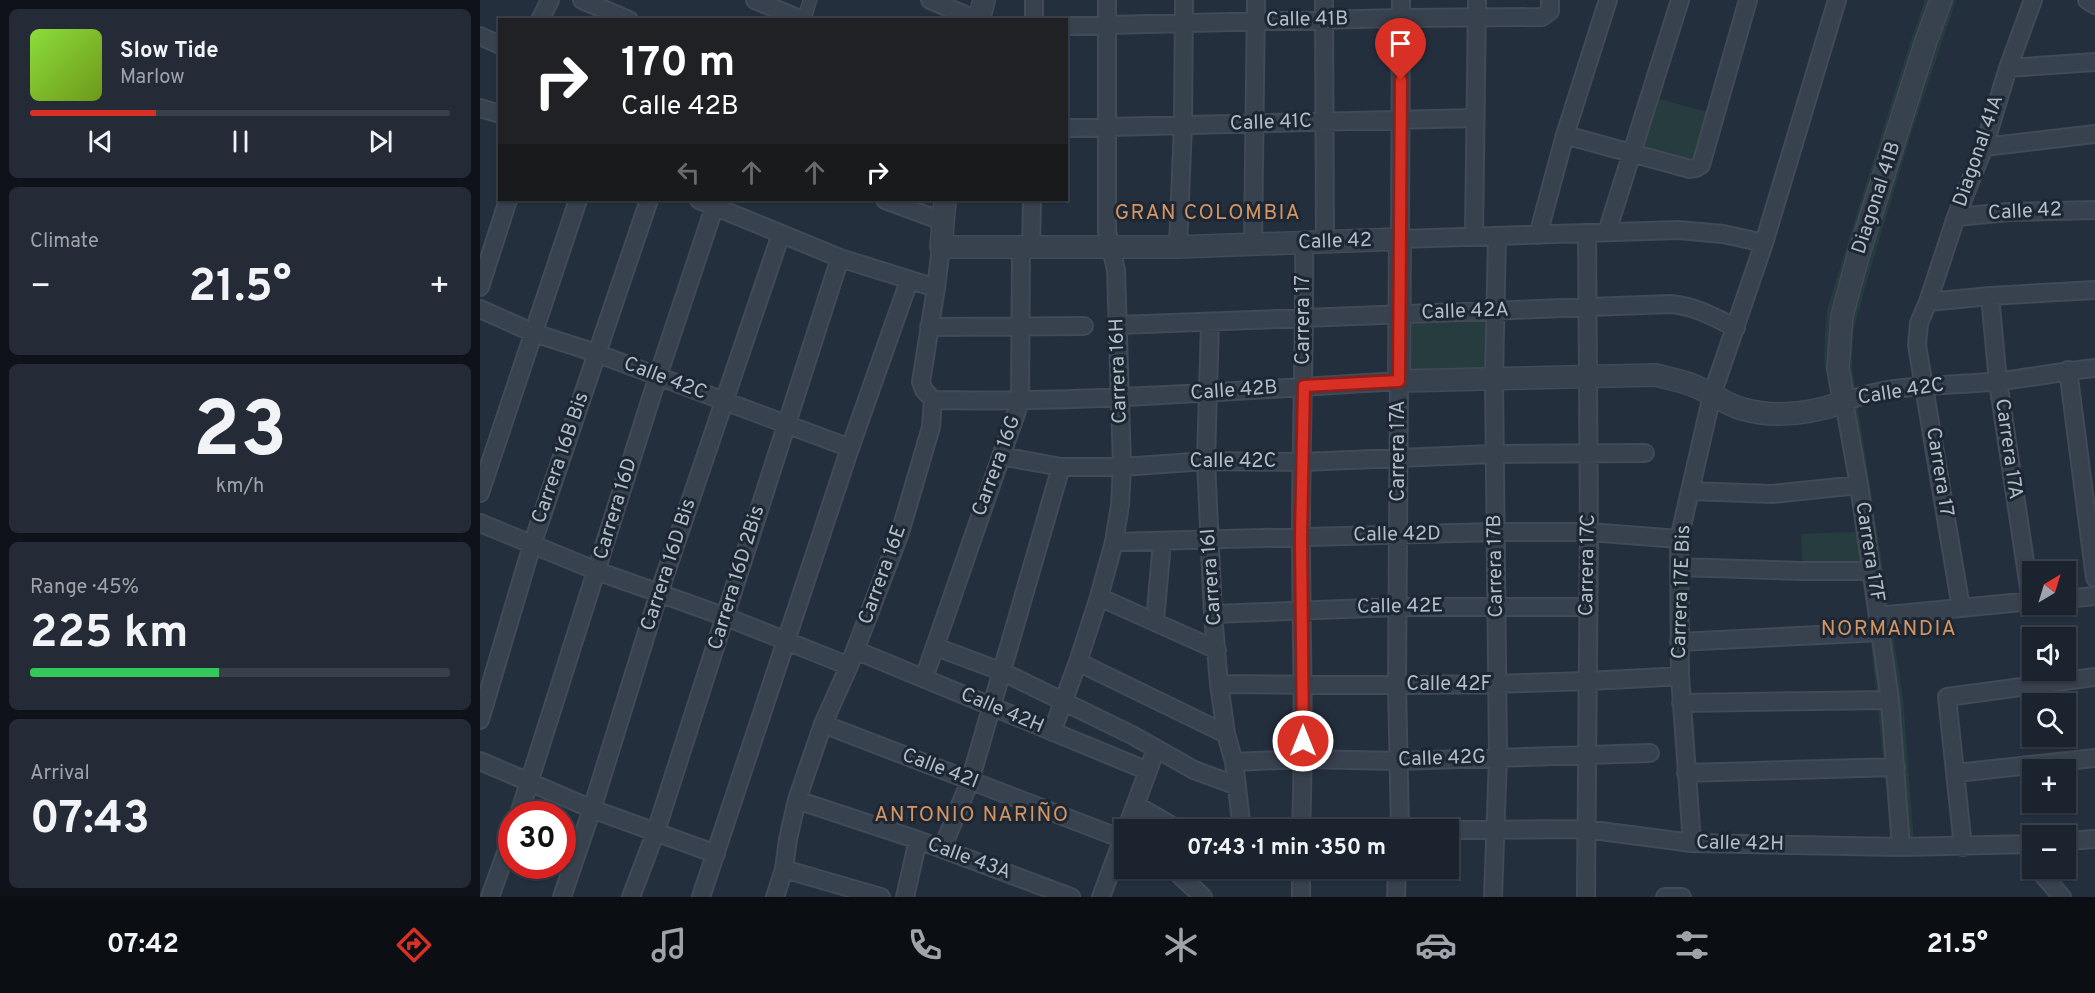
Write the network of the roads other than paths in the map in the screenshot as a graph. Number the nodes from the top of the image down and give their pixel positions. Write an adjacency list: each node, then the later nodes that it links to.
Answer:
1 (550, 0): 24 (street)
2 (582, 0): 25 (street)
3 (755, 0): 26 (street)
4 (810, 0): 27 (street)
5 (930, 0): 28 (street)
6 (984, 0): 29 (street)
7 (1034, 0): 30 (street)
8 (1107, 0): 35 (street, Carrera 16H)
9 (1184, 0): 34 (street)
10 (1256, 0): 33 (street)
11 (1324, 0): 32 (street, Carrera 17)
12 (1401, 0): 31 (street, Carrera 17A)
13 (1477, 0): 23 (street)
14 (1608, 0): 51 (street)
15 (1680, 0): 53 (street)
16 (1748, 0): 53 (street)
17 (1837, 0): 72 (street)
18 (1941, 0): 113 (street, Diagonal 41B)
19 (2033, 0): 40 (street, Diagonal 41A)
20 (2087, 0): 21 (street)
21 (2095, 5)
22 (1548, 7): 23 (street, Calle 41B)
23 (1476, 17): 31 (street, Calle 41B); 43 (street)
24 (541, 18)
25 (624, 18)
26 (798, 18)
27 (804, 18)
28 (973, 18)
29 (979, 18)
30 (1034, 18)
31 (1401, 18): 32 (street, Calle 41B); 45 (street, Carrera 17A)
32 (1323, 20): 33 (street, Calle 41B); 44 (street, Carrera 17)
33 (1257, 22): 34 (street, Calle 41B); 46 (street)
34 (1184, 23): 35 (street, Calle 41B); 47 (street)
35 (1107, 25): 36 (street, Calle 41B); 49 (street, Carrera 16H)
36 (1068, 26)
37 (480, 36): 38 (street)
38 (498, 44)
39 (2095, 62): 40 (street)
40 (2008, 68): 52 (street, Diagonal 41A)
41 (480, 108): 42 (street)
42 (498, 113)
43 (1476, 118): 45 (street, Calle 41C); 68 (street)
44 (1325, 121): 45 (street, Calle 41C); 46 (street, Calle 41C); 71 (street, Carrera 17)
45 (1401, 121): 70 (street, Carrera 17A)
46 (1256, 124): 47 (street, Calle 41C); 73 (street)
47 (1184, 125): 49 (street, Calle 41C); 77 (street)
48 (1068, 128): 49 (street, Calle 41C)
49 (1108, 128): 76 (street, Carrera 16H)
50 (2095, 134): 52 (street)
51 (1564, 135): 53 (street); 67 (street)
52 (1984, 147): 62 (street, Diagonal 41A)
53 (1631, 154): 64 (street)
54 (508, 201): 80 (street)
55 (578, 201): 96 (street)
56 (649, 201): 97 (street, Carrera 16B Bis)
57 (888, 201): 63 (street)
58 (945, 201): 63 (street)
59 (1032, 201): 74 (street, Carrera 16G)
60 (707, 202): 66 (street); 100 (street, Carrera 16D)
61 (2095, 210): 62 (street, Calle 42)
62 (1956, 218): 84 (street, Diagonal 41A)
63 (942, 221): 75 (street)
64 (1607, 232): 65 (street, Calle 42); 72 (street, Calle 42)
65 (1587, 233): 67 (street, Calle 42); 85 (street, Carrera 17C)
66 (781, 234): 78 (street); 111 (street, Carrera 16D Bis)
67 (1538, 235): 69 (street, Calle 42)
68 (1474, 236): 69 (street, Calle 42); 70 (street, Calle 42)
69 (1497, 236): 87 (street, Carrera 17B)
70 (1400, 239): 71 (street, Calle 42); 88 (street, Carrera 17A)
71 (1314, 242): 73 (street, Calle 42); 89 (street, Carrera 17)
72 (1764, 243): 95 (street, Carrera 17E Bis)
73 (1253, 245): 77 (street, Calle 42)
74 (1026, 246): 75 (street, Calle 42); 76 (street, Calle 42); 92 (street, Carrera 16G)
75 (941, 247): 81 (street, Carrera 16E)
76 (1109, 247): 77 (street, Calle 42); 91 (street, Carrera 16H)
77 (1178, 247)
78 (840, 258): 79 (street); 114 (street, Carrera 16D 2Bis)
79 (909, 281): 81 (street); 115 (street)
80 (480, 287)
81 (936, 288): 94 (street, Carrera 16E)
82 (2095, 290): 83 (street)
83 (1990, 296): 84 (street); 104 (street, Carrera 17A)
84 (1928, 302): 105 (street, Carrera 17)
85 (1587, 307): 87 (street, Calle 42A); 95 (street, Calle 42A); 101 (street, Carrera 17C)
86 (480, 309): 96 (street, Calle 42C)
87 (1495, 311): 88 (street, Calle 42A); 102 (street, Carrera 17B)
88 (1400, 315): 89 (street, Calle 42A); 103 (street, Carrera 17A)
89 (1305, 318): 90 (street, Calle 42A); 106 (street, Carrera 17)
90 (1210, 322): 91 (street, Calle 42A); 107 (street, Carrera 16I)
91 (1118, 325): 109 (street, Carrera 16H)
92 (1022, 326): 93 (street); 94 (street); 112 (street, Carrera 16G)
93 (1084, 326)
94 (929, 327): 110 (street, Carrera 16E)
95 (1736, 328): 108 (street, Carrera 17E Bis)
96 (534, 333): 97 (street, Calle 42C); 127 (street)
97 (596, 353): 100 (street, Calle 42C); 137 (street, Carrera 16B Bis)
98 (2095, 368): 99 (street, Calle 42C)
99 (2068, 370): 104 (street, Calle 42C); 142 (street)
100 (658, 376): 111 (street, Calle 42C); 140 (street, Carrera 16D)
101 (1587, 376): 102 (street, Calle 42B); 108 (street, Calle 42B); 116 (street, Carrera 17C)
102 (1494, 378): 103 (street, Calle 42B); 118 (street, Carrera 17B)
103 (1399, 381): 106 (street, Calle 42B); 120 (street, Carrera 17A)
104 (1998, 382): 105 (street, Calle 42C); 138 (street, Carrera 17A)
105 (1925, 385): 113 (street, Calle 42C); 151 (street, Carrera 17)
106 (1304, 386): 107 (street, Calle 42B); 122 (street, Carrera 17)
107 (1207, 393): 109 (street, Calle 42B); 121 (street, Carrera 16I)
108 (1712, 395): 113 (street, Calle 42C); 126 (street, Carrera 17E Bis)
109 (1120, 398): 112 (street, Calle 42B); 123 (street, Carrera 16H)
110 (933, 400): 112 (street, Calle 42B); 161 (street, Carrera 16E)
111 (723, 401): 114 (street, Calle 42C); 143 (street, Carrera 16D Bis)
112 (1020, 402): 119 (street, Carrera 16G)
113 (1844, 402): 125 (street, Carrera 17F)
114 (785, 424): 115 (street, Calle 42C); 154 (street, Carrera 16D 2Bis)
115 (850, 448): 157 (street)
116 (1588, 453): 117 (street, Calle 42C); 118 (street, Calle 42C); 130 (street, Carrera 17C)
117 (1645, 453)
118 (1494, 454): 120 (street, Calle 42C); 129 (street, Carrera 17B)
119 (1001, 456): 124 (street, Calle 42C); 159 (street, Carrera 16G)
120 (1399, 459): 122 (street, Calle 42C); 131 (street, Carrera 17A)
121 (1206, 460): 122 (street, Calle 42C); 123 (street, Calle 42C); 134 (street, Carrera 16I)
122 (1302, 462): 132 (street, Carrera 17)
123 (1122, 466): 124 (street, Calle 42C); 135 (street, Carrera 16H)
124 (1061, 467): 163 (street)
125 (1858, 485): 126 (street); 141 (street, Carrera 17F)
126 (1690, 491): 133 (street, Carrera 17E Bis)
127 (480, 493)
128 (480, 523): 137 (street, Calle 42H)
129 (1495, 532): 130 (street, Calle 42D); 131 (street, Calle 42D); 149 (street, Carrera 17B)
130 (1588, 532): 133 (street, Calle 42D); 150 (street, Carrera 17C)
131 (1398, 535): 132 (street, Calle 42D); 148 (street, Carrera 17A)
132 (1301, 537): 134 (street, Calle 42D); 152 (street, Carrera 17)
133 (1679, 538): 139 (street, Carrera 17E Bis)
134 (1209, 539): 136 (street, Calle 42D); 153 (street, Carrera 16I)
135 (1114, 542): 136 (street, Calle 42D); 145 (street, Carrera 16H)
136 (1162, 542): 155 (street)
137 (532, 545): 140 (street, Calle 42H); 176 (street, Carrera 16B Bis)
138 (2026, 561)
139 (1679, 567): 141 (street); 158 (street, Carrera 17E Bis)
140 (597, 571): 143 (street, Calle 42H); 193 (street, Carrera 16D)
141 (1871, 571): 156 (street, Carrera 17F)
142 (2095, 578)
143 (659, 593): 154 (street, Calle 42H); 199 (street, Carrera 16D Bis)
144 (2095, 596): 146 (street)
145 (1099, 597): 155 (street); 162 (street, Carrera 16H)
146 (2076, 598)
147 (2022, 602): 151 (street)
148 (1398, 607): 149 (street, Calle 42E); 152 (street, Calle 42E); 171 (street, Carrera 17A)
149 (1497, 607): 150 (street, Calle 42E); 169 (street, Carrera 17B)
150 (1587, 607): 167 (street, Carrera 17C)
151 (1961, 608): 156 (street)
152 (1302, 609): 153 (street, Calle 42E); 170 (street, Carrera 17)
153 (1213, 614): 160 (street, Carrera 16I)
154 (726, 617): 157 (street, Calle 42H); 208 (street, Carrera 16D 2Bis)
155 (1155, 621): 160 (street)
156 (1880, 624): 158 (street); 172 (street, Carrera 17F)
157 (786, 642): 161 (street, Calle 42H); 218 (street)
158 (1679, 642): 164 (street, Carrera 17E Bis)
159 (936, 647): 163 (street); 166 (street, Carrera 16G)
160 (1217, 650): 168 (street, Carrera 16I)
161 (852, 658): 166 (street, Calle 42H); 177 (street, Carrera 16E)
162 (1078, 662): 173 (street, Carrera 16H); 179 (street)
163 (1003, 672): 173 (street); 175 (street)
164 (1680, 676): 167 (street, Calle 42F); 174 (street, Carrera 17E Bis)
165 (2095, 677): 192 (street)
166 (924, 678): 175 (street, Calle 42H)
167 (1587, 682): 169 (street, Calle 42F); 182 (street, Carrera 17C)
168 (1219, 684): 170 (street, Calle 42F); 179 (street, Carrera 16I)
169 (1497, 684): 171 (street, Calle 42F); 183 (street, Carrera 17B)
170 (1303, 685): 171 (street, Calle 42F); 185 (street, Carrera 17)
171 (1397, 685): 187 (street, Carrera 17A)
172 (1890, 700): 174 (street); 189 (street, Carrera 17F)
173 (1064, 701): 178 (street, Carrera 16H); 180 (street)
174 (1681, 703): 191 (street, Carrera 17E Bis)
175 (993, 706): 178 (street, Calle 42H); 194 (street)
176 (480, 720)
177 (822, 724): 194 (street, Calle 42I); 196 (street, Carrera 16E)
178 (1052, 732): 190 (street, Calle 42H)
179 (1226, 734): 188 (street, Carrera 16I)
180 (1156, 749): 190 (street); 195 (street)
181 (1650, 753): 182 (street, Calle 42G)
182 (1587, 754): 183 (street, Calle 42G); 206 (street, Carrera 17C)
183 (1498, 758): 187 (street, Calle 42G); 205 (street, Carrera 17B)
184 (2095, 758): 192 (street)
185 (1304, 759): 187 (street, Calle 42G); 188 (street, Calle 42G); 203 (street, Carrera 17)
186 (480, 761): 193 (street)
187 (1398, 761): 204 (street, Carrera 17A)
188 (1234, 762): 195 (street, Carrera 16I)
189 (1896, 767): 191 (street); 215 (street, Carrera 17F)
190 (1148, 771): 198 (street)
191 (1686, 773): 213 (street, Carrera 17E Bis)
192 (1956, 773): 216 (street)
193 (531, 781): 197 (street, Carrera 16D); 199 (street)
194 (970, 781): 209 (street, Calle 42I); 217 (street)
195 (1235, 785): 202 (street, Carrera 16I)
196 (797, 800): 211 (street, Calle 43A); 220 (street, Carrera 16E)
197 (524, 801)
198 (1136, 805): 200 (street); 201 (street)
199 (592, 809): 208 (street); 228 (street, Carrera 16D Bis)
200 (1131, 819)
201 (1160, 819)
202 (1240, 819)
203 (1301, 819)
204 (1400, 819)
205 (1496, 828): 206 (street, Calle 42H); 207 (street, Calle 42H); 239 (street, Carrera 17B)
206 (1585, 829): 213 (street, Calle 42H); 240 (street, Carrera 17C)
207 (1459, 830)
208 (656, 831): 218 (street); 229 (street, Carrera 16D 2Bis)
209 (1114, 831)
210 (2095, 838): 212 (street)
211 (918, 840): 217 (street, Calle 43A); 233 (street)
212 (2076, 840)
213 (1692, 843): 215 (street, Calle 42H)
214 (2022, 845): 216 (street, Calle 42H)
215 (1901, 847): 216 (street, Calle 42H)
216 (1963, 847)
217 (942, 849): 226 (street, Calle 43A)
218 (716, 854): 230 (street)
219 (1114, 863): 235 (street)
220 (784, 869): 231 (street, Carrera 16E); 232 (street)
221 (498, 875): 227 (street)
222 (1184, 879): 236 (street)
223 (1301, 879): 237 (street)
224 (1397, 879): 238 (street)
225 (2046, 879): 243 (street)
226 (1037, 891): 234 (street, Calle 43A)
227 (490, 897)
228 (562, 897)
229 (631, 897)
230 (701, 897)
231 (776, 897)
232 (881, 897)
233 (905, 897)
234 (1071, 897)
235 (1101, 897)
236 (1203, 897)
237 (1301, 897)
238 (1396, 897)
239 (1493, 897)
240 (1586, 897)
241 (1665, 897): 242 (street)
242 (1682, 897)
243 (2062, 897)

